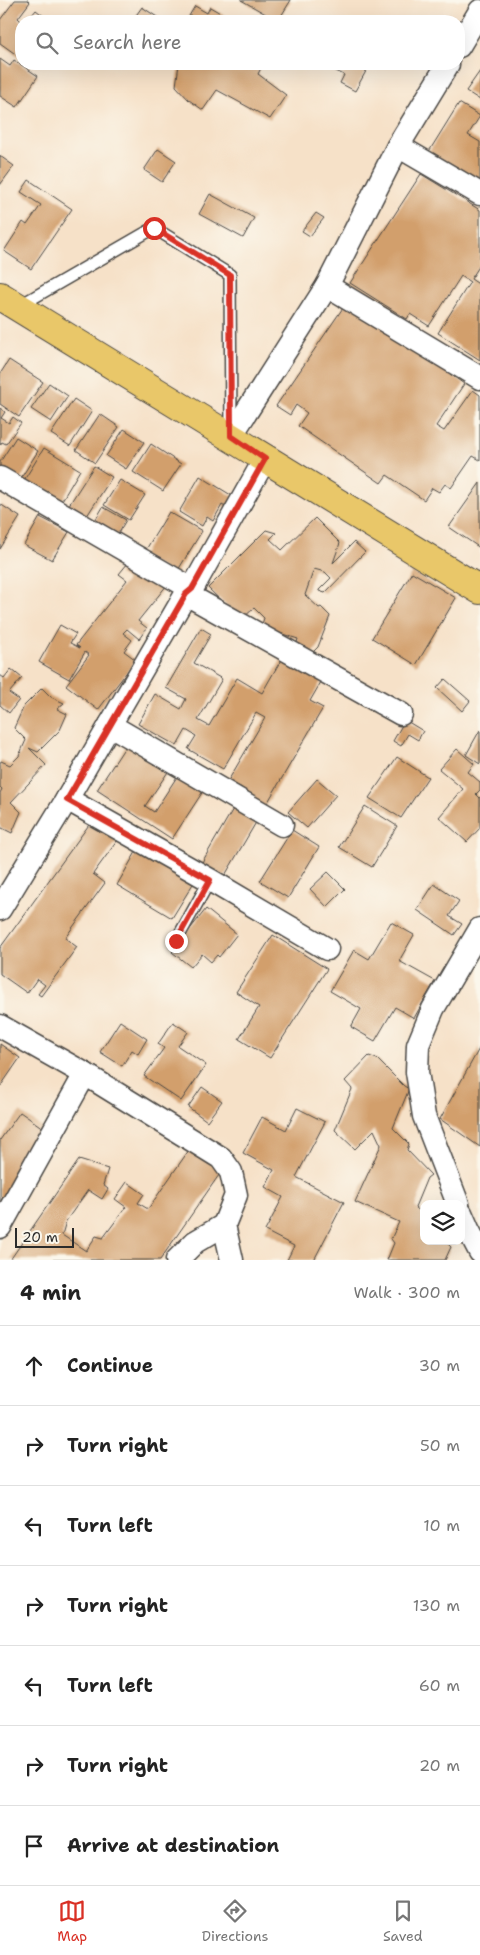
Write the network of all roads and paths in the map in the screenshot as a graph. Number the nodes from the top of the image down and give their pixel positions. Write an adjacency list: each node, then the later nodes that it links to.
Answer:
1 (480, 11): 2 (street)
2 (465, 36)
3 (444, 70): 4 (street)
4 (398, 146): 5 (street); 6 (street)
5 (480, 194)
6 (328, 286): 8 (street); 9 (street)
7 (6, 304): 9 (main road); 9 (lane)
8 (480, 378)
9 (231, 436): 10 (main road)
10 (265, 459): 12 (main road); 13 (street)
11 (0, 478): 13 (street)
12 (480, 590)
13 (189, 592): 14 (street); 15 (street)
14 (401, 714)
15 (110, 725): 16 (street); 17 (street)
16 (67, 800): 18 (street); 19 (street)
17 (282, 825)
18 (210, 880): 21 (lane); 22 (street)
19 (0, 909)
20 (480, 929): 25 (street)
21 (176, 941)
22 (327, 949)
23 (0, 1026): 24 (street)
24 (85, 1074): 27 (street); 28 (street)
25 (456, 1200)
26 (465, 1222): 29 (street)
27 (224, 1225): 30 (street); 31 (street)
28 (0, 1228)
29 (480, 1252)
30 (176, 1260)
31 (232, 1260)

